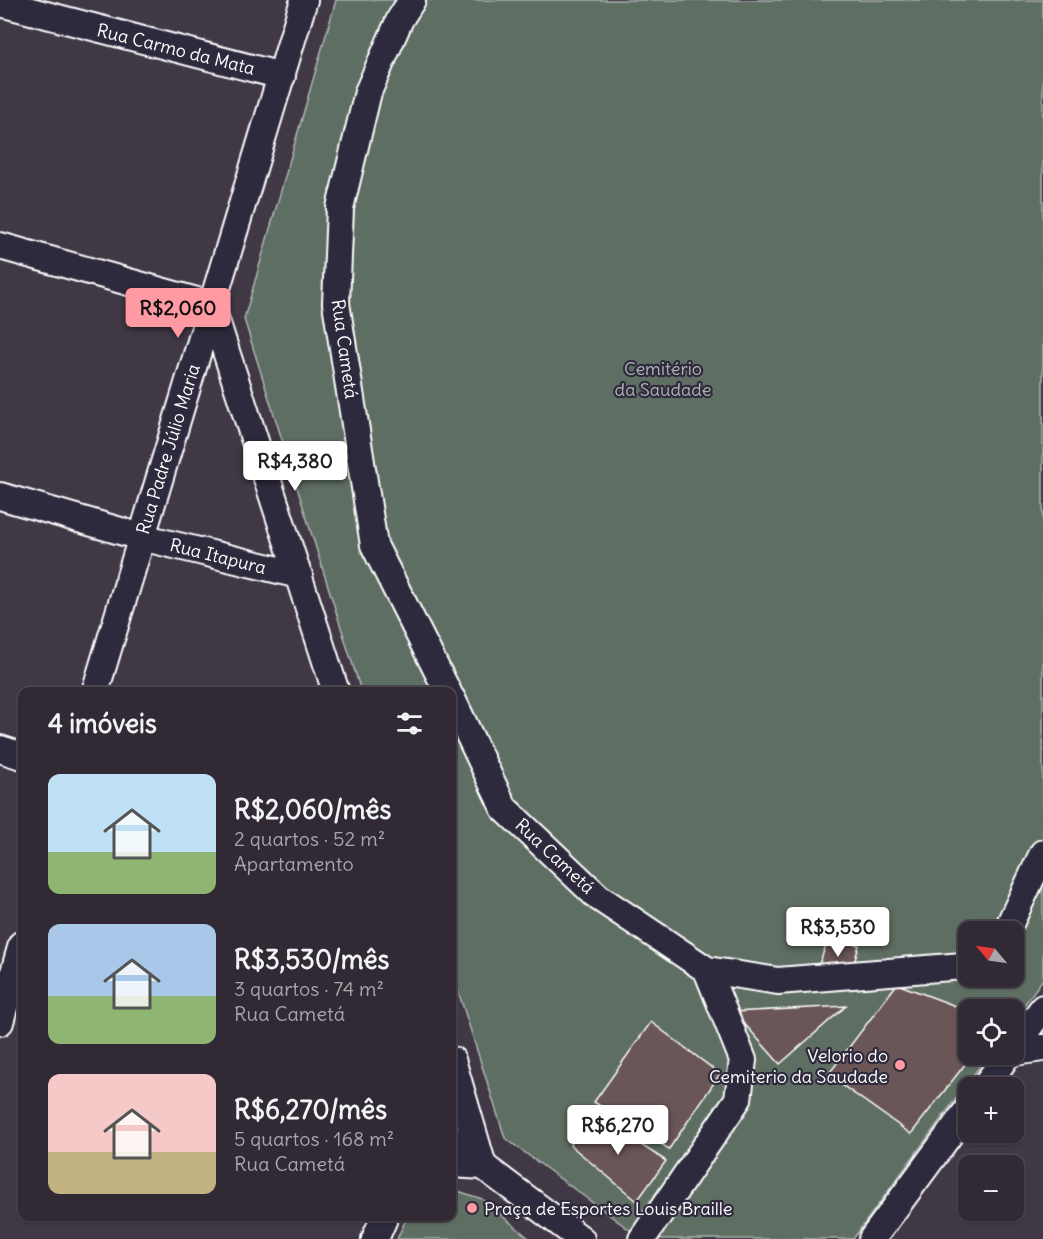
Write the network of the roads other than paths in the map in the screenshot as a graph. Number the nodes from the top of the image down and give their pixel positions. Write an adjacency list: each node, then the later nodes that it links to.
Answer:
1 (304, 0): 4 (street, Rua Padre Júlio Maria)
2 (412, 0): 12 (street, Rua Cametá)
3 (0, 3): 4 (street, Rua Carmo da Mata)
4 (282, 76): 6 (street, Rua Padre Júlio Maria)
5 (0, 246): 6 (street)
6 (212, 305): 8 (street, Rua Padre Júlio Maria); 9 (street)
7 (0, 496): 8 (street, Rua Itapura)
8 (141, 537): 9 (street, Rua Itapura); 10 (street, Rua Padre Júlio Maria)
9 (299, 575): 11 (street)
10 (96, 687)
11 (334, 687)
12 (445, 687)
13 (456, 707): 20 (street, Rua Cametá)
14 (0, 749): 15 (street)
15 (18, 755)
16 (1043, 853): 17 (street)
17 (1011, 921)
18 (18, 962): 22 (street)
19 (958, 966): 20 (street, Rua Cametá)
20 (707, 970): 34 (street)
21 (1043, 1008): 23 (street)
22 (7, 1010)
23 (1024, 1034)
24 (1043, 1048): 25 (street)
25 (1024, 1051)
26 (456, 1074): 30 (street)
27 (958, 1123): 35 (street)
28 (456, 1142): 30 (street)
29 (456, 1164): 30 (street)
30 (483, 1166): 33 (street)
31 (383, 1221): 32 (street)
32 (375, 1239)
33 (581, 1239)
34 (642, 1239)
35 (872, 1239)

